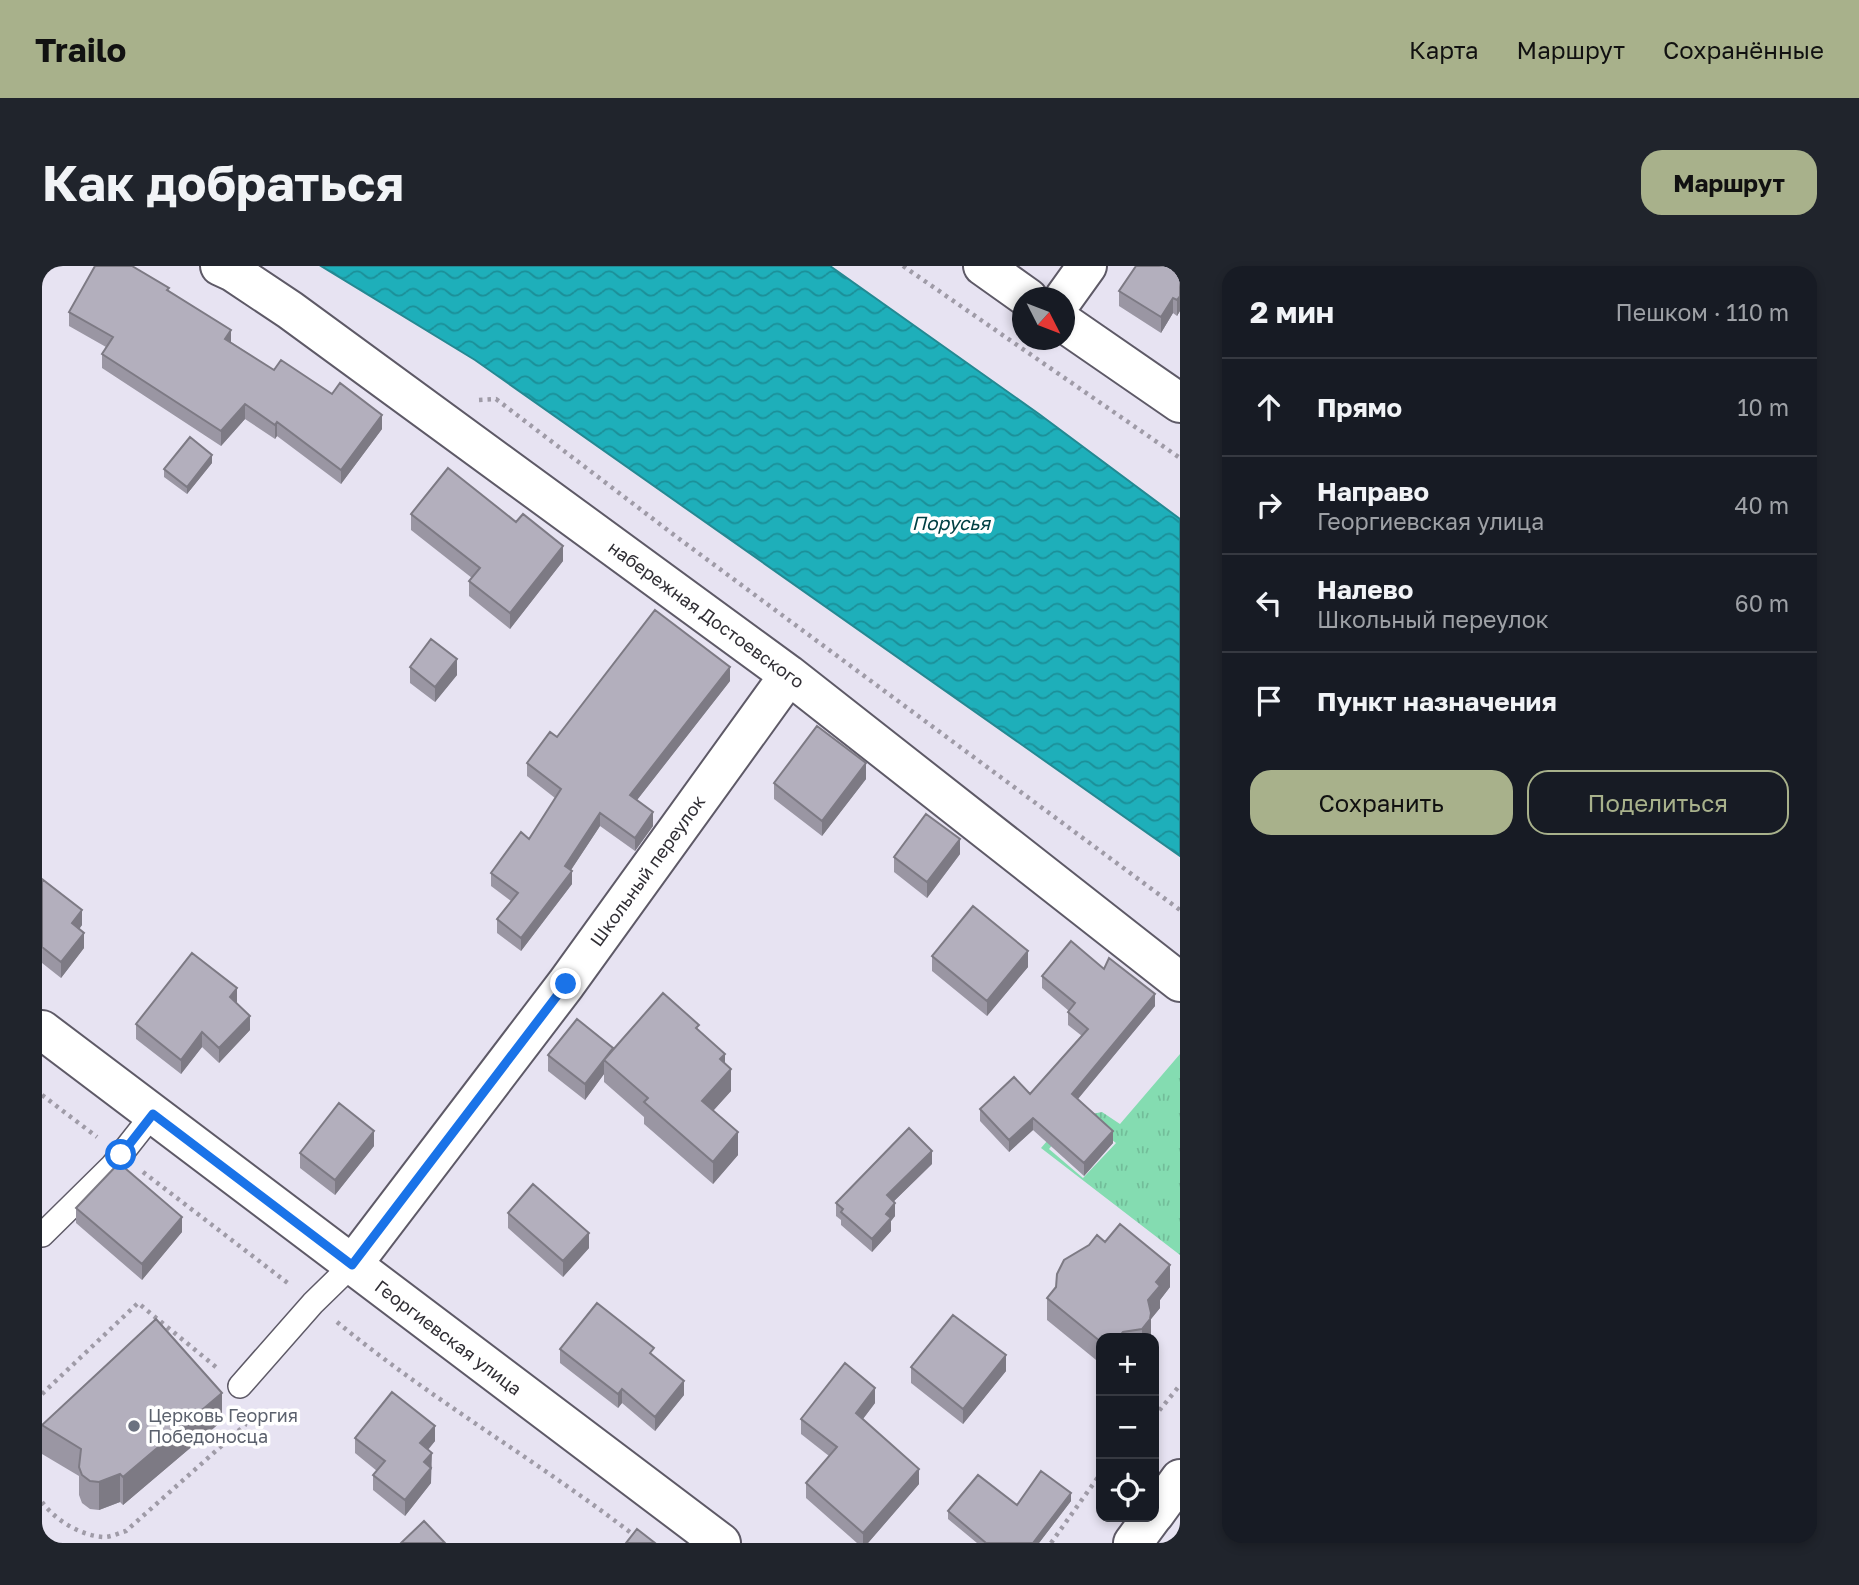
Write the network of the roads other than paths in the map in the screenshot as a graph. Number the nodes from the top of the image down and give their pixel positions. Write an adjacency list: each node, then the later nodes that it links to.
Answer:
1 (220, 266): 8 (street, набережная Достоевского)
2 (983, 266): 4 (street)
3 (1087, 266): 5 (street)
4 (1013, 287)
5 (1073, 287)
6 (1075, 330): 7 (street)
7 (1180, 403)
8 (789, 675): 9 (street, набережная Достоевского); 13 (street, Школьный переулок)
9 (1180, 982)
10 (42, 1030): 11 (street, Георгиевская улица)
11 (153, 1114): 12 (lane); 13 (street, Георгиевская улица)
12 (42, 1235)
13 (352, 1265): 14 (lane); 18 (street, Георгиевская улица)
14 (240, 1386)
15 (1180, 1479): 16 (street)
16 (1159, 1508)
17 (1149, 1522): 19 (street)
18 (721, 1543)
19 (1133, 1543)

